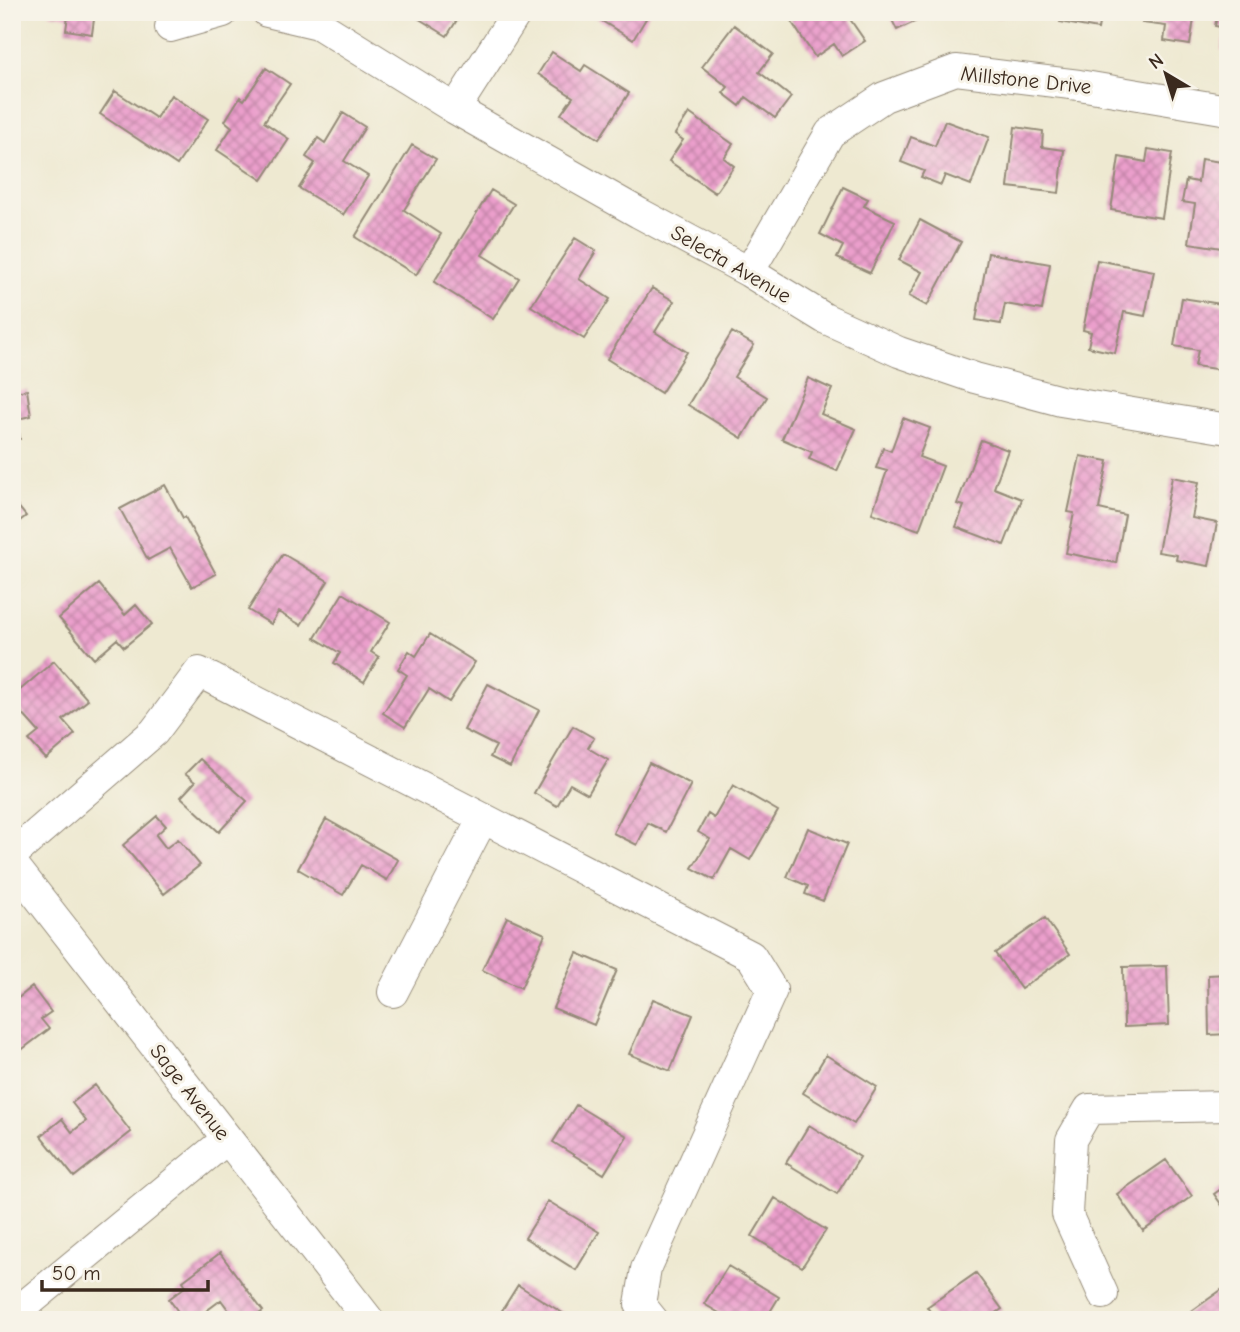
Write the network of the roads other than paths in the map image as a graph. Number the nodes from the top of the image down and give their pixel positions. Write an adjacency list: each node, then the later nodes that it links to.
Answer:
1 (223, 12): 4 (street)
2 (267, 12): 5 (street, Selecta Avenue)
3 (517, 12): 5 (street)
4 (170, 27)
5 (456, 108): 7 (street, Selecta Avenue)
6 (1228, 110): 7 (street, Millstone Drive)
7 (749, 272): 8 (street, Selecta Avenue)
8 (1228, 429)
9 (483, 818): 10 (street); 12 (street); 18 (street)
10 (12, 855)
11 (12, 863): 14 (street, Sage Avenue)
12 (393, 992)
13 (1228, 1106): 15 (street)
14 (227, 1139): 16 (street); 17 (street, Sage Avenue)
15 (1103, 1294)
16 (12, 1316)
17 (369, 1320)
18 (653, 1320)

